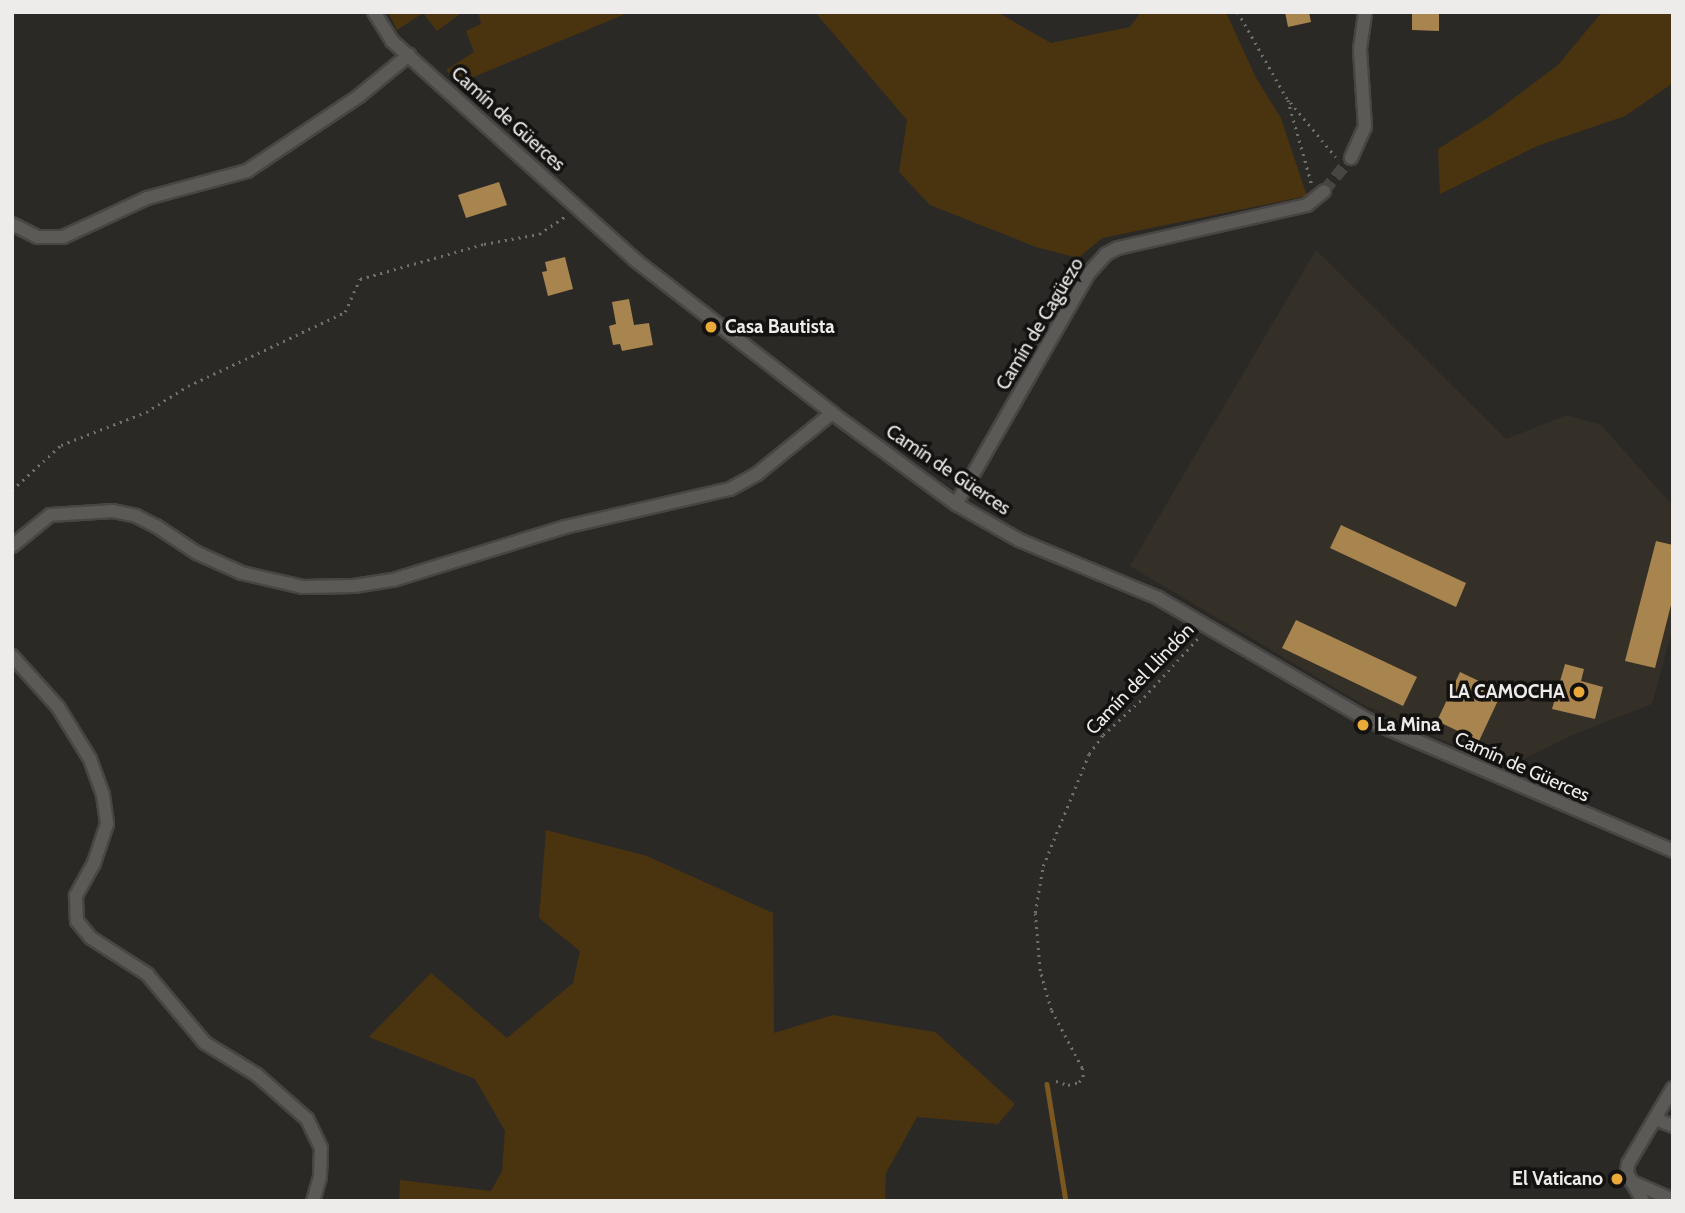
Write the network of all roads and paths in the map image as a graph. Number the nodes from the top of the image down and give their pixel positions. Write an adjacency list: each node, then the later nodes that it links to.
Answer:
1 (374, 12): 4 (street, Camín de Güerces)
2 (1238, 12): 5 (path)
3 (1365, 12): 7 (street)
4 (409, 55): 9 (street, Camín de Güerces); 10 (street)
5 (1286, 97): 6 (path); 8 (path)
6 (1336, 157)
7 (1351, 158)
8 (1320, 195): 13 (street, Camín de Cagüezo)
9 (577, 208): 11 (street, Camín de Güerces); 12 (path)
10 (12, 224)
11 (832, 413): 13 (street, Camín de Güerces); 14 (street)
12 (12, 490)
13 (956, 504): 15 (street, Camín de Güerces)
14 (12, 546)
15 (1208, 628): 17 (street, Camín de Güerces); 18 (path, Camín del Llindón)
16 (12, 656): 24 (street)
17 (1673, 851)
18 (1056, 1081)
19 (1673, 1088): 20 (street)
20 (1655, 1118): 21 (street); 22 (street)
21 (1673, 1126)
22 (1632, 1182): 23 (street); 25 (street)
23 (1673, 1200)
24 (313, 1201)
25 (1643, 1201)

